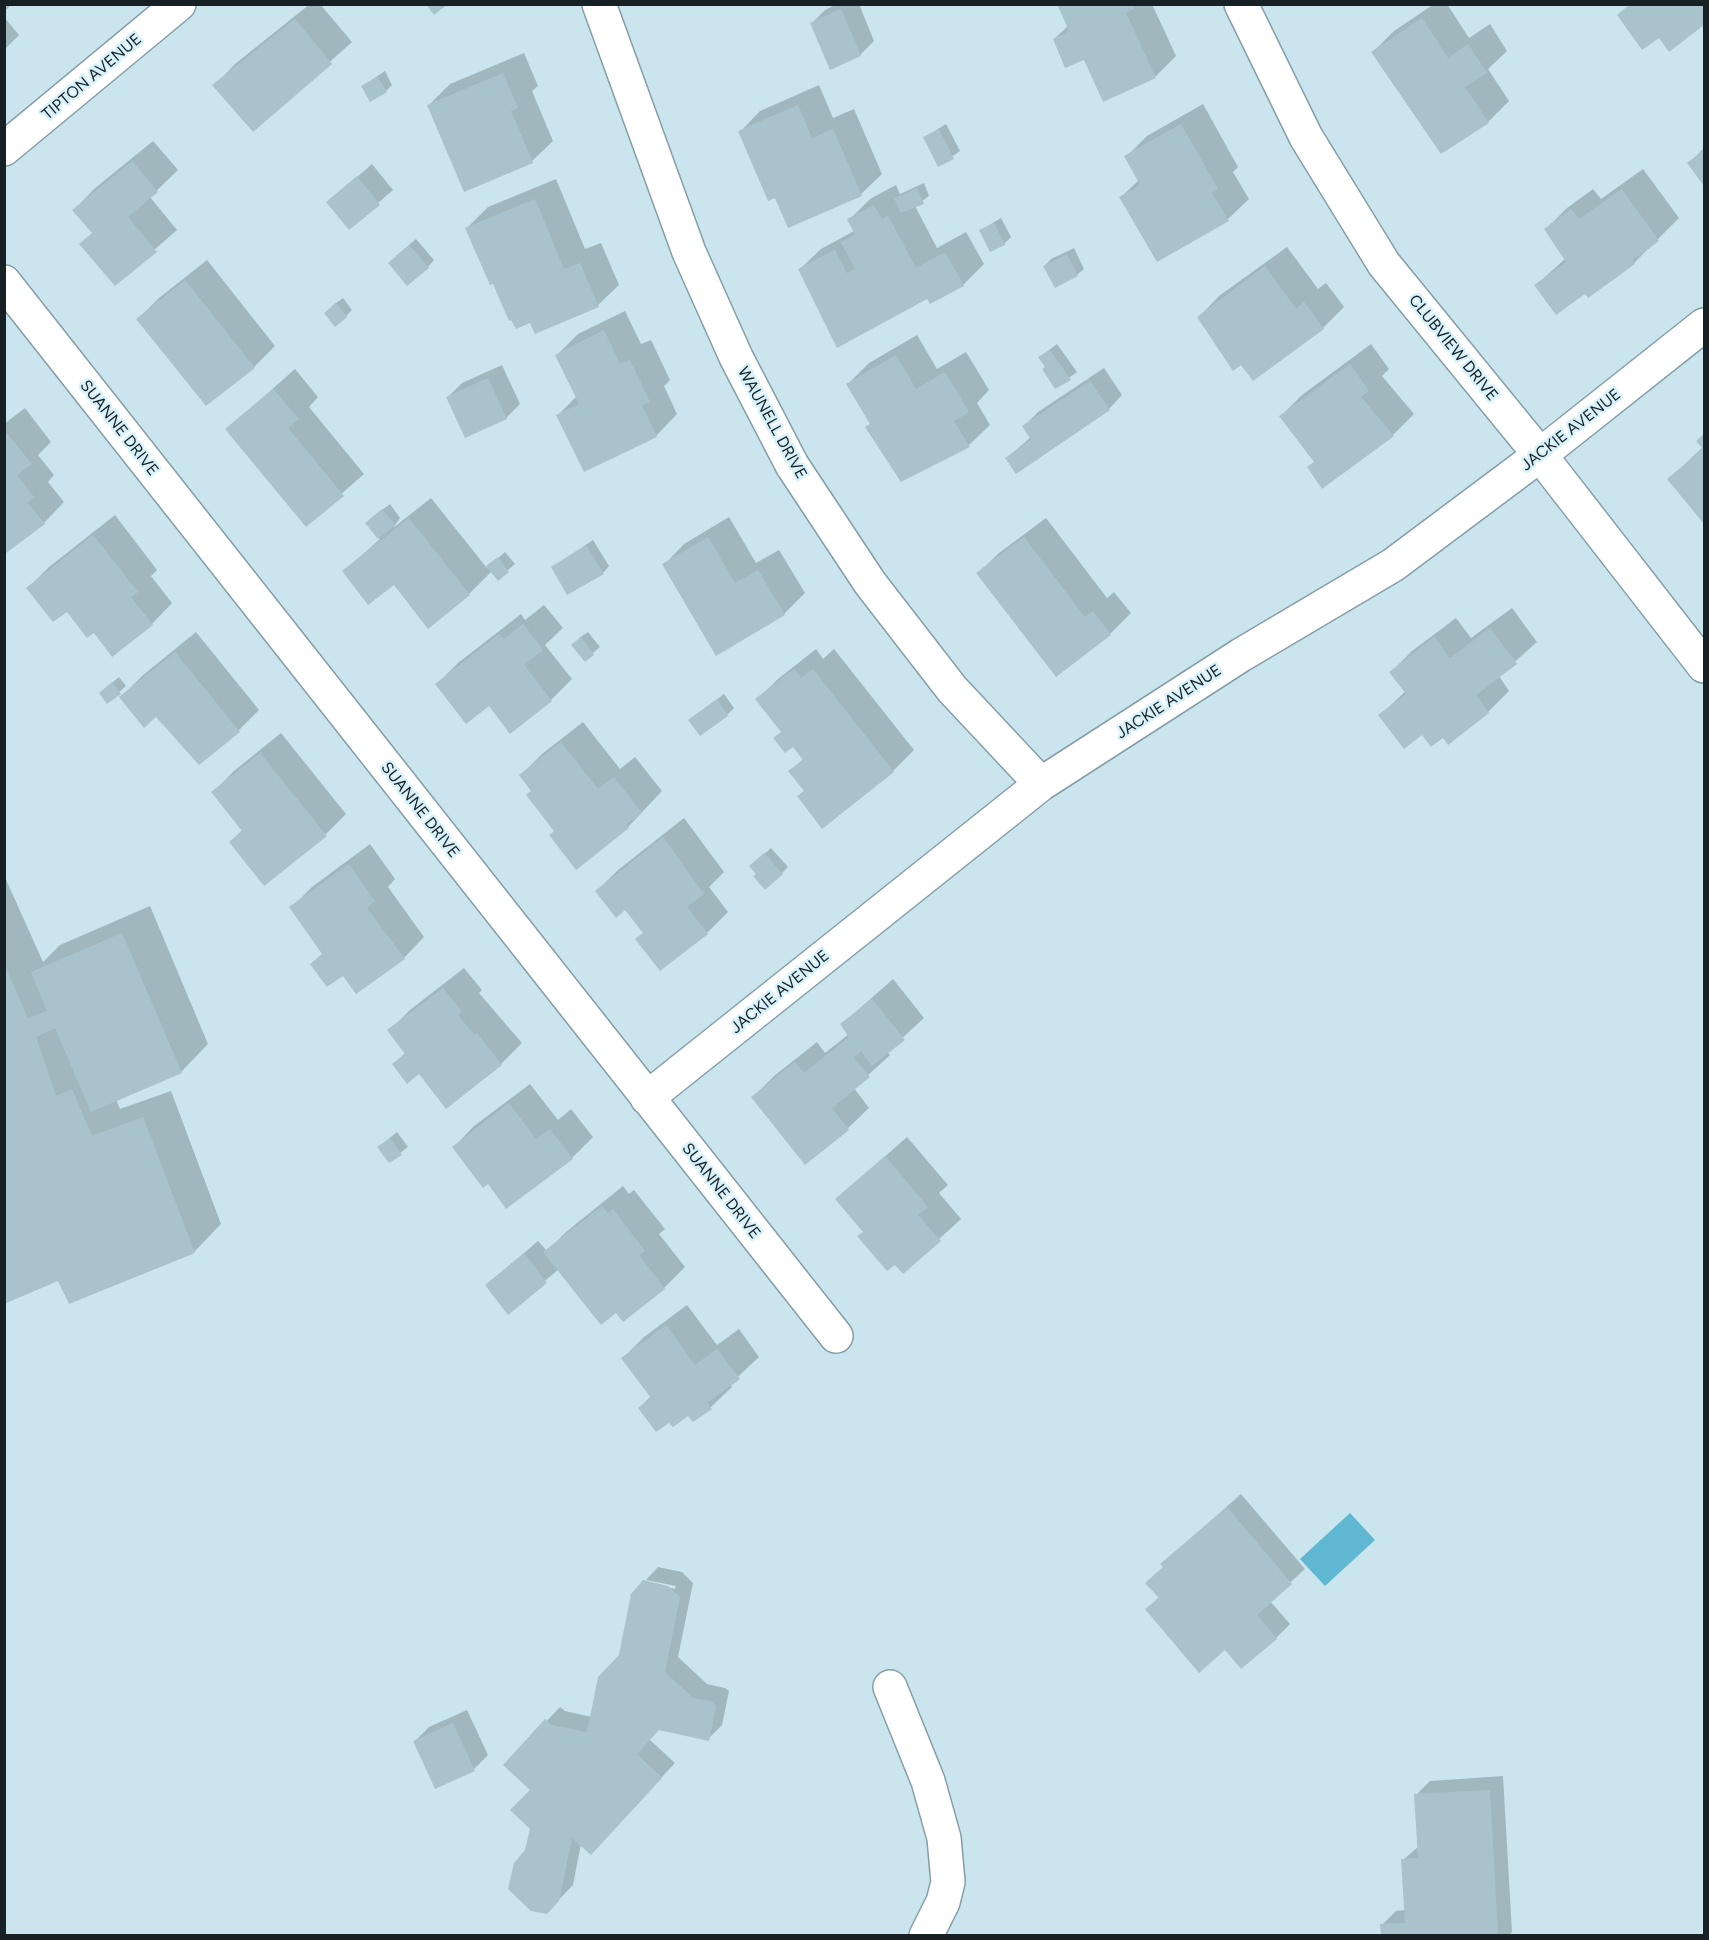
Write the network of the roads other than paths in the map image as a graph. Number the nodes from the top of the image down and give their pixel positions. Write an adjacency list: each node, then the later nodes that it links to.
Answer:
1 (179, 4): 4 (street, TIPTON AVENUE)
2 (599, 4): 9 (street, WAUNELL DRIVE)
3 (1241, 4): 7 (street, CLUBVIEW DRIVE)
4 (4, 149)
5 (4, 282): 10 (street, SUANNE DRIVE)
6 (1704, 325): 7 (street, JACKIE AVENUE)
7 (1540, 455): 8 (street, CLUBVIEW DRIVE); 9 (street, JACKIE AVENUE)
8 (1704, 666)
9 (1041, 784): 10 (street, JACKIE AVENUE)
10 (647, 1098): 11 (street, SUANNE DRIVE)
11 (836, 1336)
12 (891, 1687): 13 (street)
13 (927, 1935)

